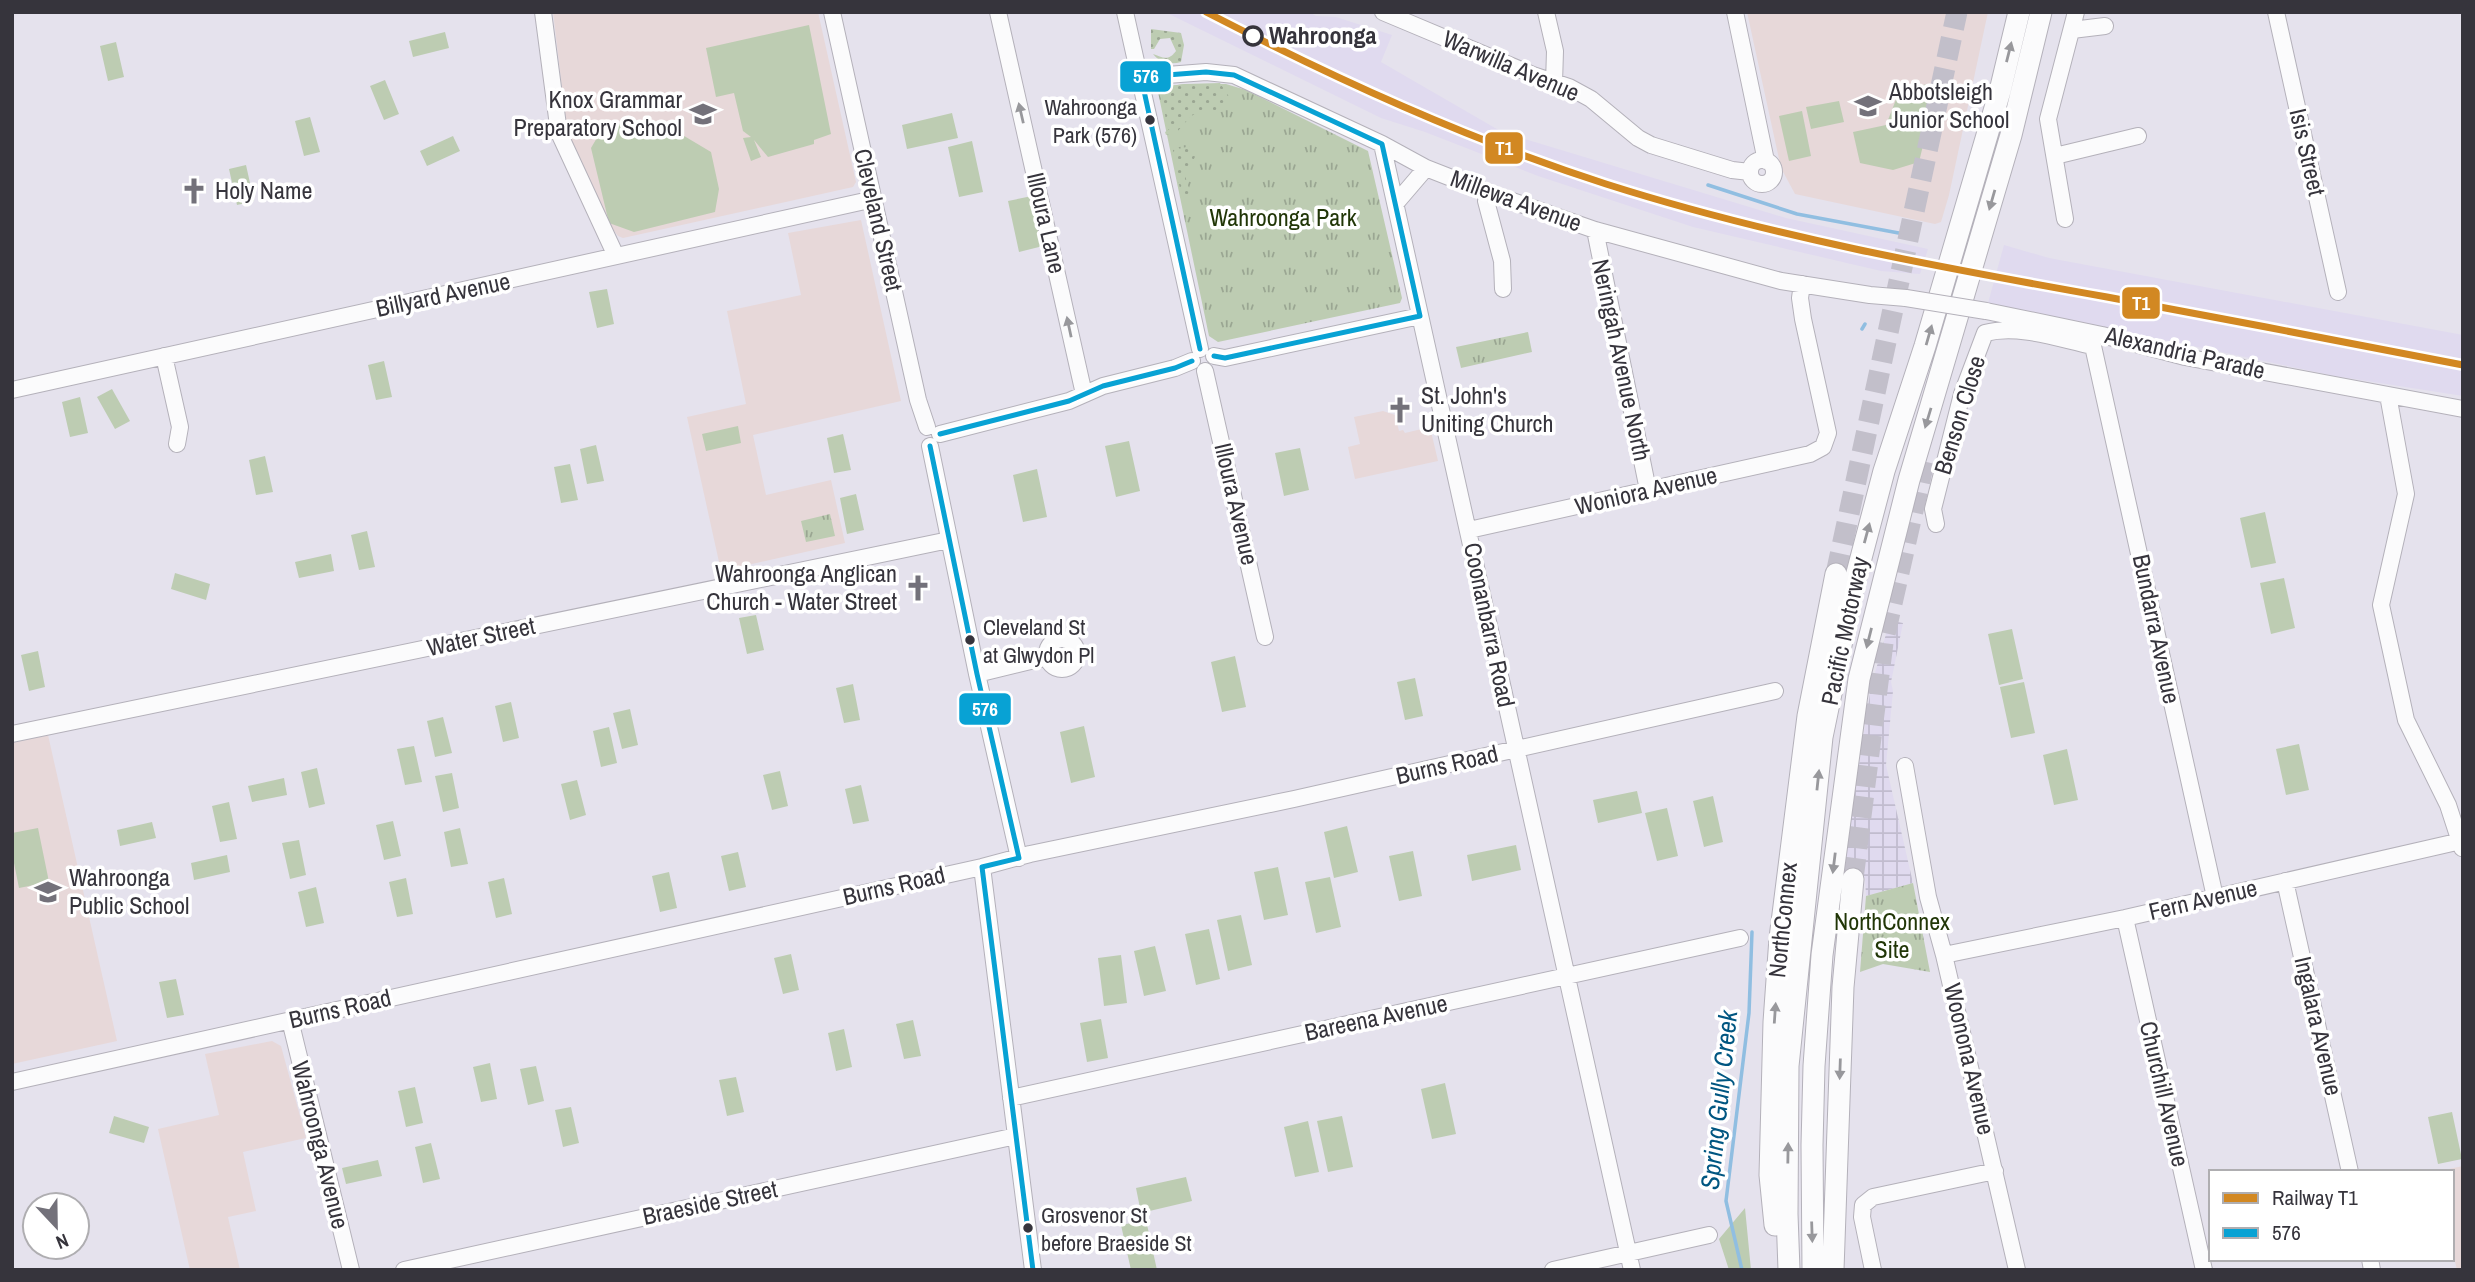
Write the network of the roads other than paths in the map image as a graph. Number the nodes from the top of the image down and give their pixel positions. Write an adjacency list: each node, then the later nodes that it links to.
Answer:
1 (543, 12): 27 (street)
2 (832, 12): 23 (street, Cleveland Street)
3 (998, 12): 38 (street, Illoura Lane, one-way to 3)
4 (1125, 12): 15 (street, Illoura Avenue)
5 (1383, 12): 16 (street, Warwilla Avenue)
6 (1546, 12): 16 (street)
7 (1735, 12): 16 (street, Warwilla Avenue)
8 (2019, 12): 80 (highway, Pacific Motorway, one-way to 8)
9 (2041, 12): 17 (highway)
10 (2051, 12): 17 (highway)
11 (2076, 12): 14 (street)
12 (2276, 12): 30 (street, Isis Street)
13 (2105, 26): 14 (street)
14 (2072, 30): 20 (street)
15 (1140, 77): 19 (street, Millewa Avenue); 36 (street, Illoura Avenue)
16 (1554, 83)
17 (2011, 135): 81 (highway, Pacific Motorway, one-way to 81)
18 (2138, 135): 20 (street)
19 (1381, 144): 21 (street, Millewa Avenue); 24 (street, Coonanbarra Road)
20 (2055, 156): 25 (street)
21 (1426, 169): 22 (street, Millewa Avenue); 24 (street)
22 (1491, 194): 26 (street, Millewa Avenue); 29 (street)
23 (874, 199): 27 (street, Billyard Avenue); 41 (street, Cleveland Street)
24 (1396, 202): 32 (street, Coonanbarra Road)
25 (2065, 219)
26 (1595, 230): 28 (street, Millewa Avenue); 43 (street, Neringah Avenue North)
27 (616, 256): 35 (street, Billyard Avenue)
28 (1802, 284): 31 (street, Millewa Avenue); 43 (street, Woniora Avenue)
29 (1503, 289)
30 (2338, 292)
31 (1906, 298): 33 (street, Alexandria Parade, bridge)
32 (1420, 316): 36 (street); 45 (street, Coonanbarra Road)
33 (2146, 347): 34 (street); 39 (street, Alexandria Parade)
34 (2095, 353): 44 (street, Benson Close); 60 (street, Bundarra Avenue)
35 (164, 356): 37 (street, Billyard Avenue); 42 (street)
36 (1203, 359): 38 (street); 48 (street, Illoura Avenue)
37 (12, 390)
38 (1084, 394): 41 (street)
39 (2388, 396): 40 (street, Alexandria Parade); 55 (street)
40 (2463, 409)
41 (932, 436): 46 (street, Cleveland Street)
42 (177, 443)
43 (1648, 490): 45 (street, Woniora Avenue)
44 (1936, 524)
45 (1469, 530): 53 (street, Coonanbarra Road)
46 (949, 540): 50 (street, Cleveland Street); 52 (street, Water Street)
47 (1836, 574): 79 (highway, NorthConnex, one-way to 47)
48 (1265, 637)
49 (1047, 657): 50 (street)
50 (977, 674): 56 (street, Cleveland Street)
51 (1775, 691): 53 (street, Burns Road)
52 (12, 734)
53 (1517, 749): 56 (street, Burns Road); 64 (street, Coonanbarra Road)
54 (1905, 766): 63 (street, Woonona Avenue)
55 (2462, 846): 59 (street, Fern Avenue)
56 (1019, 858): 57 (street, Burns Road)
57 (982, 867): 65 (street, Burns Road); 67 (street)
58 (1853, 879): 73 (highway, one-way to 73)
59 (2285, 881): 60 (street, Fern Avenue); 69 (street, Ingalara Avenue)
60 (2215, 897): 61 (street, Fern Avenue)
61 (2125, 918): 63 (street, Fern Avenue); 84 (street, Churchill Avenue)
62 (1740, 938): 64 (street, Bareena Avenue)
63 (1944, 956): 70 (street, Woonona Avenue)
64 (1568, 976): 67 (street, Bareena Avenue); 72 (street, Coonanbarra Road)
65 (289, 1020): 66 (street, Burns Road); 74 (street, Wahroonga Avenue)
66 (12, 1082)
67 (1011, 1098): 68 (street)
68 (1016, 1136): 75 (street, Braeside Street); 76 (street)
69 (2350, 1170)
70 (1995, 1171): 82 (street); 83 (street, Woonona Avenue)
71 (1709, 1235): 72 (street)
72 (1629, 1253): 77 (street); 78 (street, Coonanbarra Road)
73 (1833, 1262)
74 (351, 1270)
75 (404, 1270)
76 (1033, 1270)
77 (1553, 1270)
78 (1632, 1270)
79 (1781, 1270)
80 (1790, 1270)
81 (1814, 1270)
82 (1873, 1270)
83 (2017, 1270)
84 (2204, 1270)

